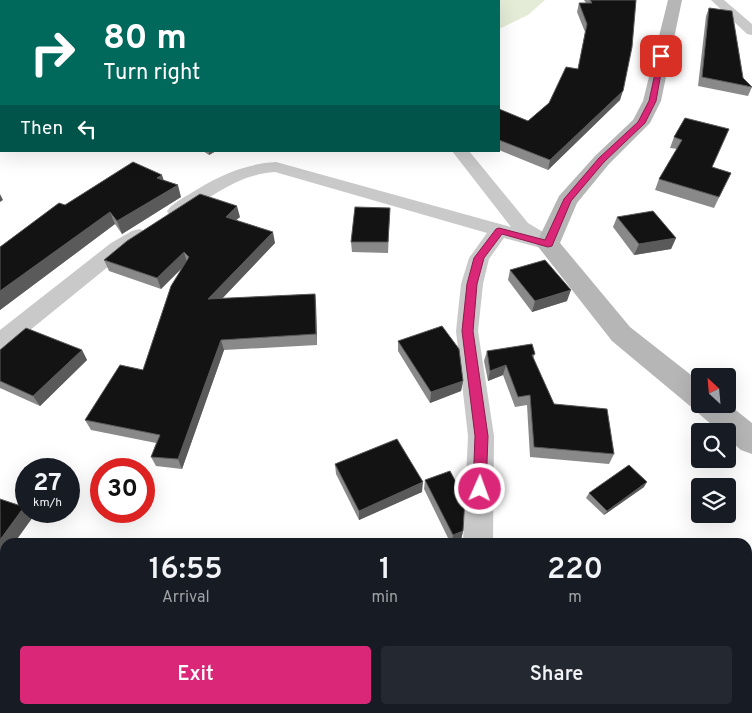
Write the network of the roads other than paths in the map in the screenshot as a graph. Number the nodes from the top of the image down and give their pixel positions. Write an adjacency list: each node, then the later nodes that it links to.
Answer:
1 (675, 0): 6 (main road)
2 (717, 0): 3 (street)
3 (752, 31)
4 (461, 152): 6 (street)
5 (499, 231): 6 (street); 7 (street); 11 (street)
6 (548, 244): 8 (main road)
7 (0, 342)
8 (691, 391)
9 (717, 413): 10 (main road)
10 (752, 441)
11 (478, 538)

